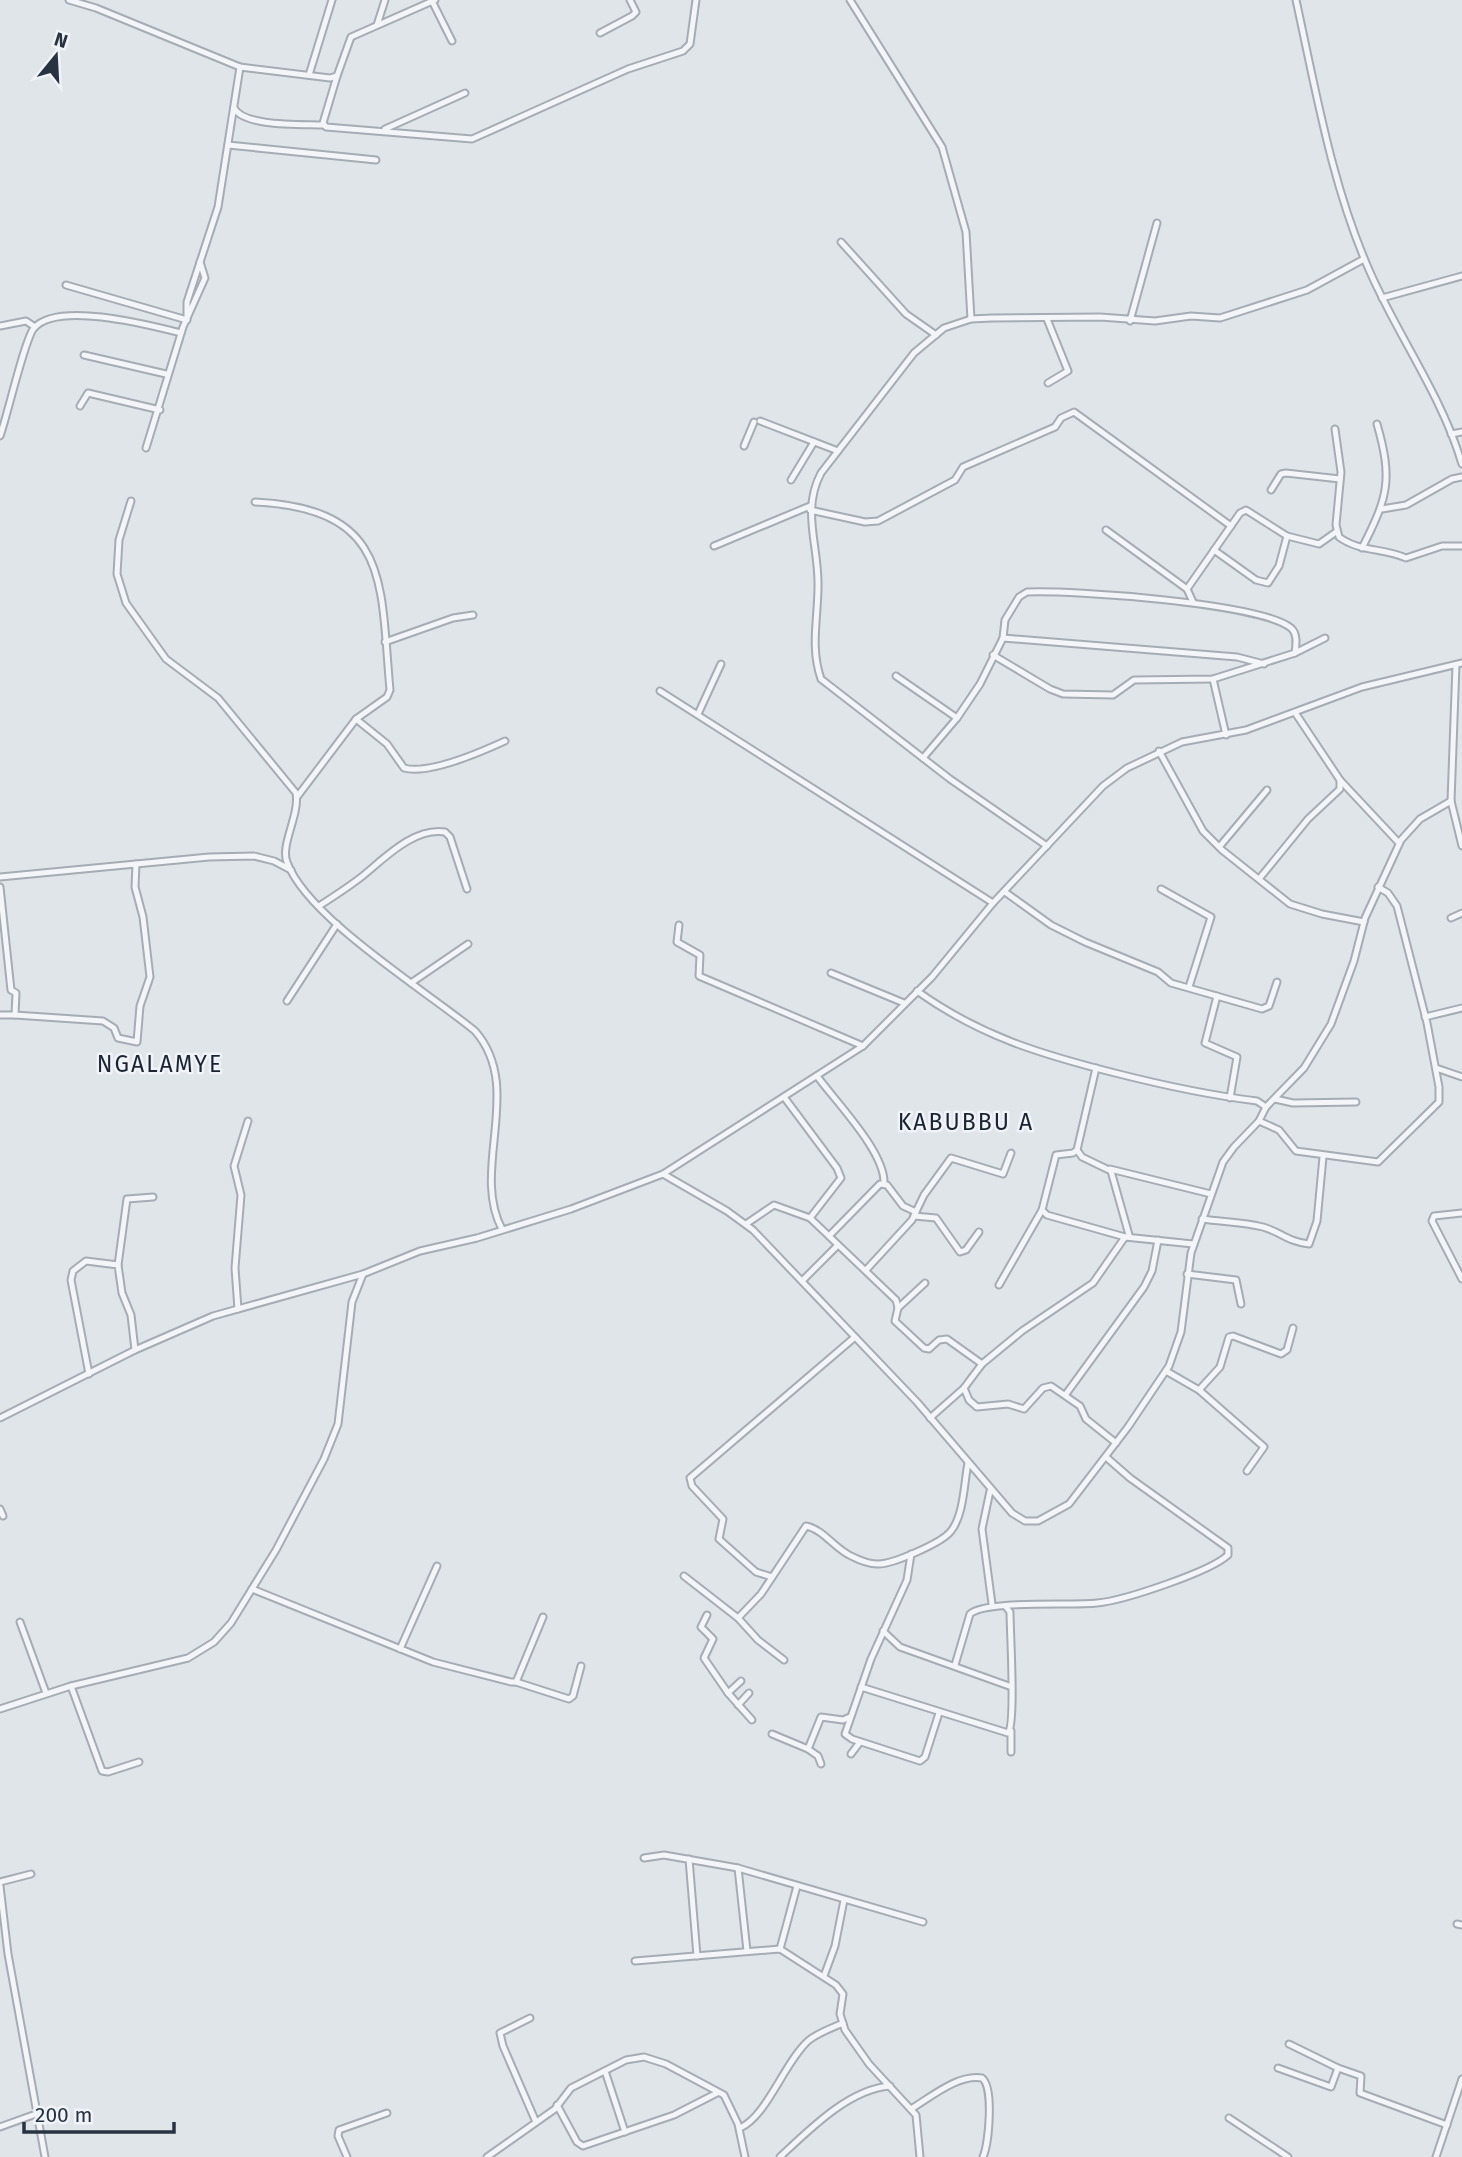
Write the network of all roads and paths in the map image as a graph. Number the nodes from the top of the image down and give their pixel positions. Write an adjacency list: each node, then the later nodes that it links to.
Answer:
1 (69, 0): 12 (street)
2 (332, 0): 13 (street)
3 (385, 0): 9 (street)
4 (630, 0): 10 (street)
5 (696, 0): 18 (street)
6 (850, 0): 27 (street)
7 (1296, 0): 23 (street)
8 (433, 1): 9 (street); 11 (street)
9 (377, 25): 14 (street)
10 (600, 33)
11 (452, 41)
12 (240, 67): 13 (street); 16 (street)
13 (309, 75): 14 (street)
14 (337, 75): 17 (street)
15 (465, 93): 18 (street)
16 (234, 107): 17 (street); 19 (street)
17 (324, 125): 18 (street)
18 (383, 130)
19 (228, 145): 20 (street); 29 (street)
20 (376, 160)
21 (1157, 223): 30 (street)
22 (841, 242): 34 (street)
23 (1364, 259): 26 (street); 30 (street)
24 (1462, 276): 26 (street)
25 (66, 285): 29 (street)
26 (1382, 298): 43 (street)
27 (971, 319): 28 (street); 34 (street)
28 (1047, 319): 30 (street); 37 (street)
29 (187, 320): 33 (street)
30 (1130, 321)
31 (0, 326): 32 (street)
32 (35, 327): 33 (street); 44 (street)
33 (181, 333): 39 (street)
34 (936, 335): 48 (street)
35 (84, 355): 36 (street)
36 (166, 374)
37 (1048, 383)
38 (80, 406): 39 (street)
39 (160, 410): 47 (street)
40 (1377, 424): 57 (street)
41 (1335, 429): 51 (street)
42 (1462, 432): 43 (street)
43 (1451, 434): 49 (street)
44 (0, 436)
45 (814, 442): 46 (street); 48 (street); 52 (street)
46 (744, 446)
47 (146, 448)
48 (838, 451): 56 (street)
49 (1462, 464)
50 (1462, 477): 57 (street)
51 (1340, 479): 53 (street); 60 (street)
52 (791, 480)
53 (1271, 490)
54 (131, 501): 90 (street)
55 (255, 502): 71 (street)
56 (810, 508): 58 (street); 62 (street); 87 (street)
57 (1382, 509): 64 (street)
58 (1231, 526): 61 (street); 65 (street)
59 (1105, 530): 66 (street)
60 (1336, 532): 61 (street); 64 (street)
61 (1287, 536): 65 (street)
62 (714, 546)
63 (1462, 546): 64 (street)
64 (1362, 548)
65 (1214, 550): 66 (street)
66 (1186, 589): 67 (street)
67 (1193, 602): 69 (street); 72 (street)
68 (473, 615): 71 (street)
69 (1003, 638): 73 (street); 75 (street)
70 (1325, 638): 72 (street)
71 (385, 642): 83 (street)
72 (1294, 653): 75 (street)
73 (993, 655): 78 (street); 82 (street)
74 (721, 664): 80 (street)
75 (1265, 664): 78 (street)
76 (1459, 664): 81 (street); 91 (street)
77 (896, 676): 82 (street)
78 (1213, 679): 84 (street)
79 (660, 691): 80 (street)
80 (698, 714): 107 (street)
81 (1296, 714): 84 (street); 88 (street)
82 (957, 718): 87 (street)
83 (356, 719): 85 (street); 90 (street)
84 (1226, 735): 86 (street)
85 (505, 741)
86 (1159, 751): 93 (street); 94 (street)
87 (923, 758): 93 (street)
88 (1343, 788): 92 (street); 101 (street)
89 (1267, 790): 94 (street)
90 (297, 797): 96 (street)
91 (1451, 801): 92 (street); 95 (street)
92 (1399, 843): 103 (street)
93 (1046, 846): 106 (street)
94 (1220, 846): 101 (street)
95 (1462, 846)
96 (285, 853): 97 (street); 99 (street)
97 (274, 860): 98 (street); 99 (street)
98 (136, 864): 100 (street); 125 (street)
99 (291, 870): 108 (street)
100 (0, 877)
101 (1259, 879): 111 (street)
102 (0, 887): 125 (street)
103 (1378, 887): 111 (street); 126 (street)
104 (467, 889): 108 (street)
105 (1161, 889): 118 (street)
106 (1005, 892): 107 (street); 118 (street)
107 (993, 903): 119 (street)
108 (319, 906): 112 (street)
109 (1462, 913): 110 (street)
110 (1451, 918)
111 (1364, 922): 134 (street)
112 (337, 924): 117 (street); 121 (street)
113 (679, 925): 127 (street)
114 (468, 944): 117 (street)
115 (831, 973): 122 (street)
116 (1277, 982): 120 (street)
117 (411, 983): 155 (street)
118 (1189, 987): 120 (street)
119 (916, 991): 122 (street); 128 (street)
120 (1217, 996): 133 (street)
121 (287, 1001)
122 (904, 1003): 127 (street)
123 (1462, 1008): 126 (street)
124 (0, 1014): 125 (street)
125 (15, 1015)
126 (1425, 1017): 129 (street)
127 (863, 1046): 130 (street)
128 (1096, 1068): 133 (street); 139 (street)
129 (1435, 1068): 131 (street); 143 (street)
130 (817, 1076): 132 (street); 146 (street)
131 (1462, 1077)
132 (784, 1097): 145 (street); 152 (street)
133 (1230, 1098): 136 (street)
134 (1275, 1099): 135 (street); 136 (street)
135 (1356, 1102)
136 (1265, 1107): 138 (street)
137 (248, 1121): 172 (street)
138 (1259, 1121): 143 (street); 147 (street)
139 (1077, 1150): 141 (street); 142 (street)
140 (1012, 1153): 151 (street)
141 (1070, 1154): 142 (street); 149 (street)
142 (1082, 1157): 144 (street)
143 (1323, 1157): 153 (street)
144 (1110, 1169): 147 (street); 157 (street)
145 (663, 1174): 154 (street); 155 (street)
146 (884, 1183): 151 (street); 158 (street)
147 (1211, 1194): 153 (street)
148 (153, 1197): 162 (street)
149 (1042, 1210): 157 (street); 169 (street)
150 (1462, 1213): 166 (street)
151 (915, 1214): 156 (street); 163 (street)
152 (810, 1218): 154 (street); 158 (street)
153 (1202, 1219): 160 (street)
154 (746, 1224): 167 (street)
155 (502, 1229): 164 (street)
156 (979, 1232)
157 (1125, 1234): 159 (street); 176 (street)
158 (830, 1236): 161 (street)
159 (1158, 1240): 160 (street); 181 (street)
160 (1194, 1244): 165 (street)
161 (838, 1245): 163 (street); 167 (street)
162 (118, 1265): 175 (street); 178 (street)
163 (866, 1270): 171 (street)
164 (363, 1274): 172 (street); 195 (street)
165 (1187, 1274): 170 (street); 177 (street)
166 (1462, 1279)
167 (802, 1281): 174 (street)
168 (925, 1283): 171 (street)
169 (999, 1285)
170 (1241, 1304)
171 (898, 1308): 176 (street)
172 (238, 1309): 175 (street)
173 (1293, 1328): 180 (street)
174 (855, 1337): 183 (street); 194 (street)
175 (135, 1350): 178 (street)
176 (982, 1364): 179 (street)
177 (1166, 1371): 180 (street); 184 (street)
178 (89, 1374): 182 (street)
179 (964, 1388): 181 (street); 183 (street)
180 (1199, 1390): 187 (street)
181 (1066, 1394): 184 (street)
182 (0, 1418)
183 (930, 1418): 186 (street)
184 (1116, 1443): 185 (street)
185 (1106, 1457): 188 (street); 197 (street)
186 (968, 1463): 188 (street); 191 (street)
187 (1247, 1471)
188 (990, 1488): 196 (street)
189 (0, 1509): 190 (street)
190 (3, 1516)
191 (911, 1554): 194 (street); 202 (street)
192 (437, 1566): 203 (street)
193 (684, 1576): 200 (street)
194 (772, 1577): 200 (street)
195 (252, 1589): 203 (street); 209 (street)
196 (992, 1604): 197 (street); 206 (street)
197 (1005, 1606): 211 (street)
198 (708, 1615): 213 (street)
199 (543, 1617): 208 (street)
200 (738, 1618): 204 (street)
201 (20, 1622): 212 (street)
202 (883, 1631): 206 (street); 210 (street)
203 (400, 1649): 208 (street)
204 (784, 1660)
205 (581, 1665): 208 (street)
206 (955, 1665): 211 (street)
207 (741, 1681): 213 (street)
208 (516, 1682)
209 (71, 1686): 212 (street); 226 (street)
210 (861, 1687): 217 (street); 218 (street)
211 (1010, 1687): 220 (street)
212 (46, 1693): 216 (street)
213 (728, 1693): 215 (street)
214 (749, 1693): 215 (street)
215 (738, 1705): 219 (street)
216 (0, 1709)
217 (939, 1713): 220 (street); 222 (street)
218 (850, 1717): 222 (street); 223 (street)
219 (751, 1720)
220 (1011, 1731): 224 (street)
221 (772, 1734): 223 (street)
222 (860, 1742): 225 (street)
223 (808, 1749): 227 (street)
224 (1011, 1752)
225 (851, 1754)
226 (139, 1762)
227 (821, 1764)
228 (644, 1857): 229 (street)
229 (689, 1859): 230 (street); 240 (street)
230 (738, 1868): 233 (street); 238 (street)
231 (31, 1874): 232 (street)
232 (0, 1884): 234 (street)
233 (797, 1886): 235 (street); 237 (street)
234 (1, 1895): 239 (street)
235 (844, 1900): 236 (street); 243 (street)
236 (923, 1922)
237 (780, 1949): 238 (street); 243 (street)
238 (747, 1951): 240 (street)
239 (8, 1954): 241 (street); 256 (street)
240 (697, 1955): 242 (street)
241 (0, 1956)
242 (635, 1961)
243 (824, 1976): 245 (street)
244 (530, 2018): 258 (street)
245 (843, 2023): 251 (street); 261 (street)
246 (1289, 2044): 248 (street)
247 (1278, 2068): 248 (street)
248 (1338, 2068): 259 (street)
249 (605, 2071): 252 (street); 253 (street); 262 (street)
250 (1462, 2079): 259 (street)
251 (890, 2086): 254 (street); 267 (street)
252 (717, 2092): 261 (street); 262 (street)
253 (557, 2105): 258 (street); 262 (street)
254 (911, 2109): 268 (street); 269 (street)
255 (387, 2113): 264 (street)
256 (36, 2114): 260 (street); 263 (street)
257 (1229, 2118): 270 (street)
258 (536, 2122): 265 (street)
259 (1447, 2125): 271 (street)
260 (0, 2127)
261 (740, 2128): 266 (street)
262 (625, 2133)
263 (45, 2157)
264 (347, 2157)
265 (487, 2157)
266 (745, 2157)
267 (780, 2157)
268 (920, 2157)
269 (983, 2157)
270 (1288, 2157)
271 (1436, 2157)

